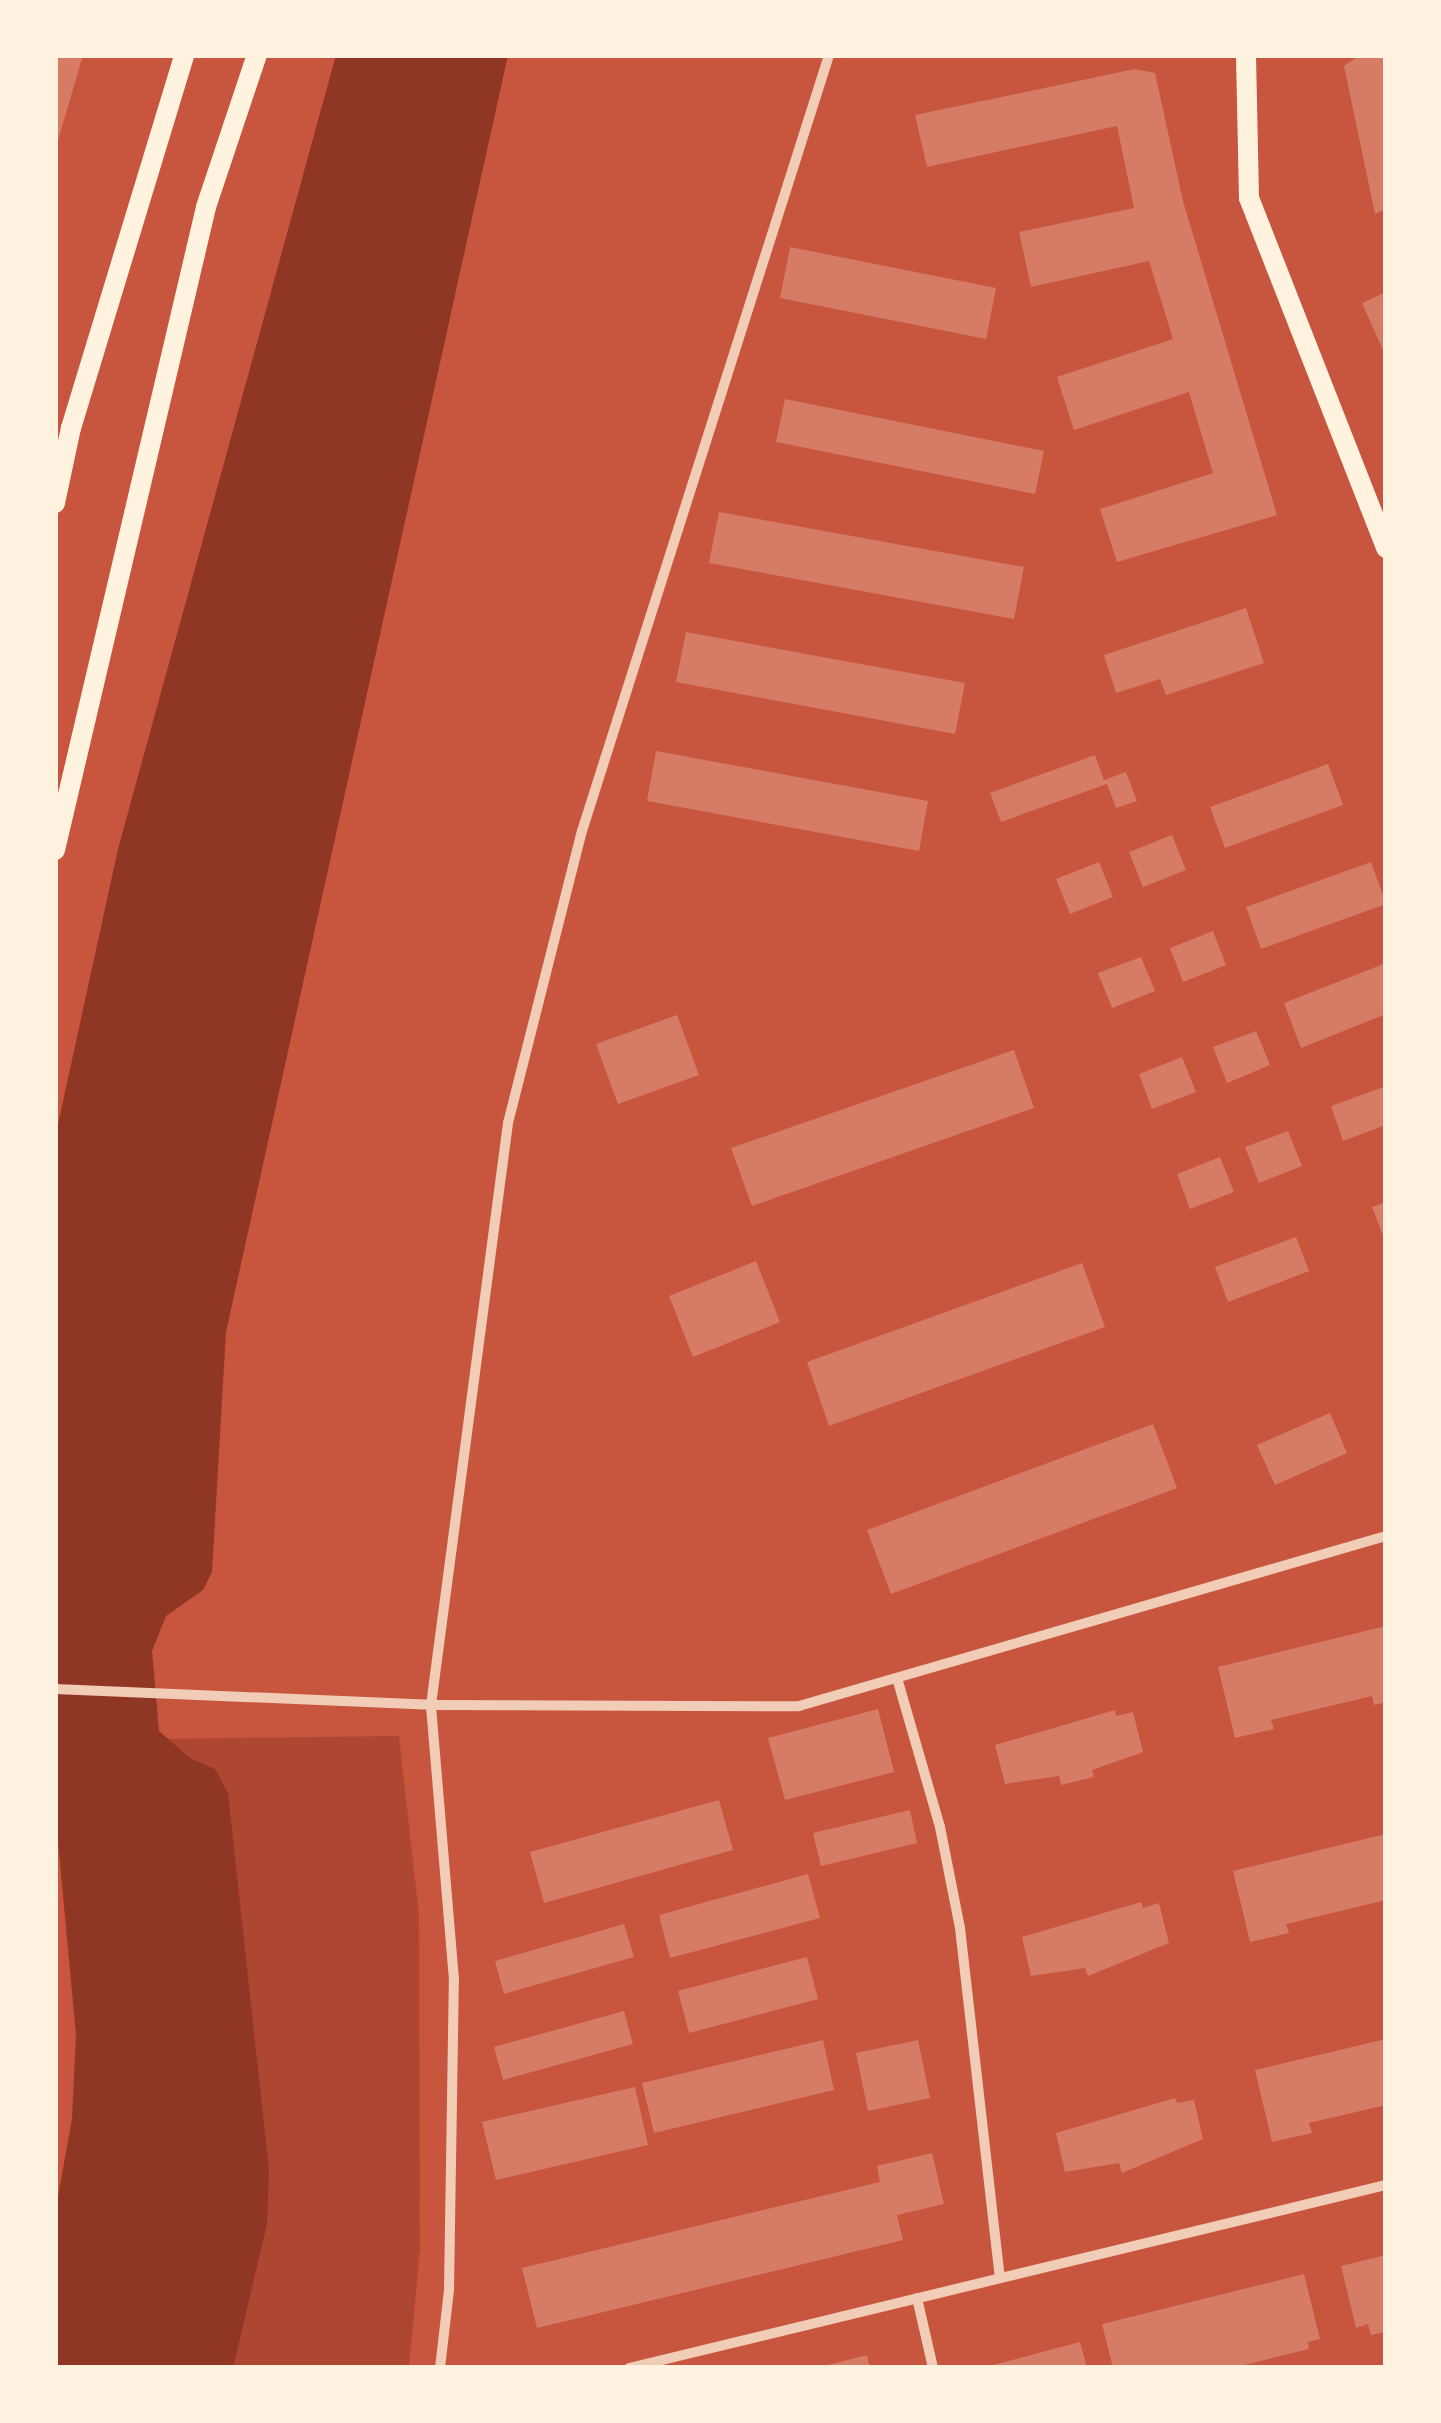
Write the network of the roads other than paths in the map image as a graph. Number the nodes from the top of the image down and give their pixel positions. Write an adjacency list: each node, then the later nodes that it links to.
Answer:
1 (184, 55): 5 (main road)
2 (257, 55): 8 (main road)
3 (829, 55): 12 (street)
4 (1246, 55): 7 (main road)
5 (63, 429): 6 (main road)
6 (55, 503)
7 (1386, 548)
8 (55, 850)
9 (1386, 1536): 10 (street)
10 (896, 1678): 12 (street); 14 (street)
11 (55, 1689): 12 (street)
12 (431, 1706): 16 (street)
13 (1386, 2184): 14 (street)
14 (1000, 2278): 15 (street)
15 (917, 2298): 17 (street); 18 (street)
16 (440, 2368)
17 (629, 2368)
18 (933, 2368)

